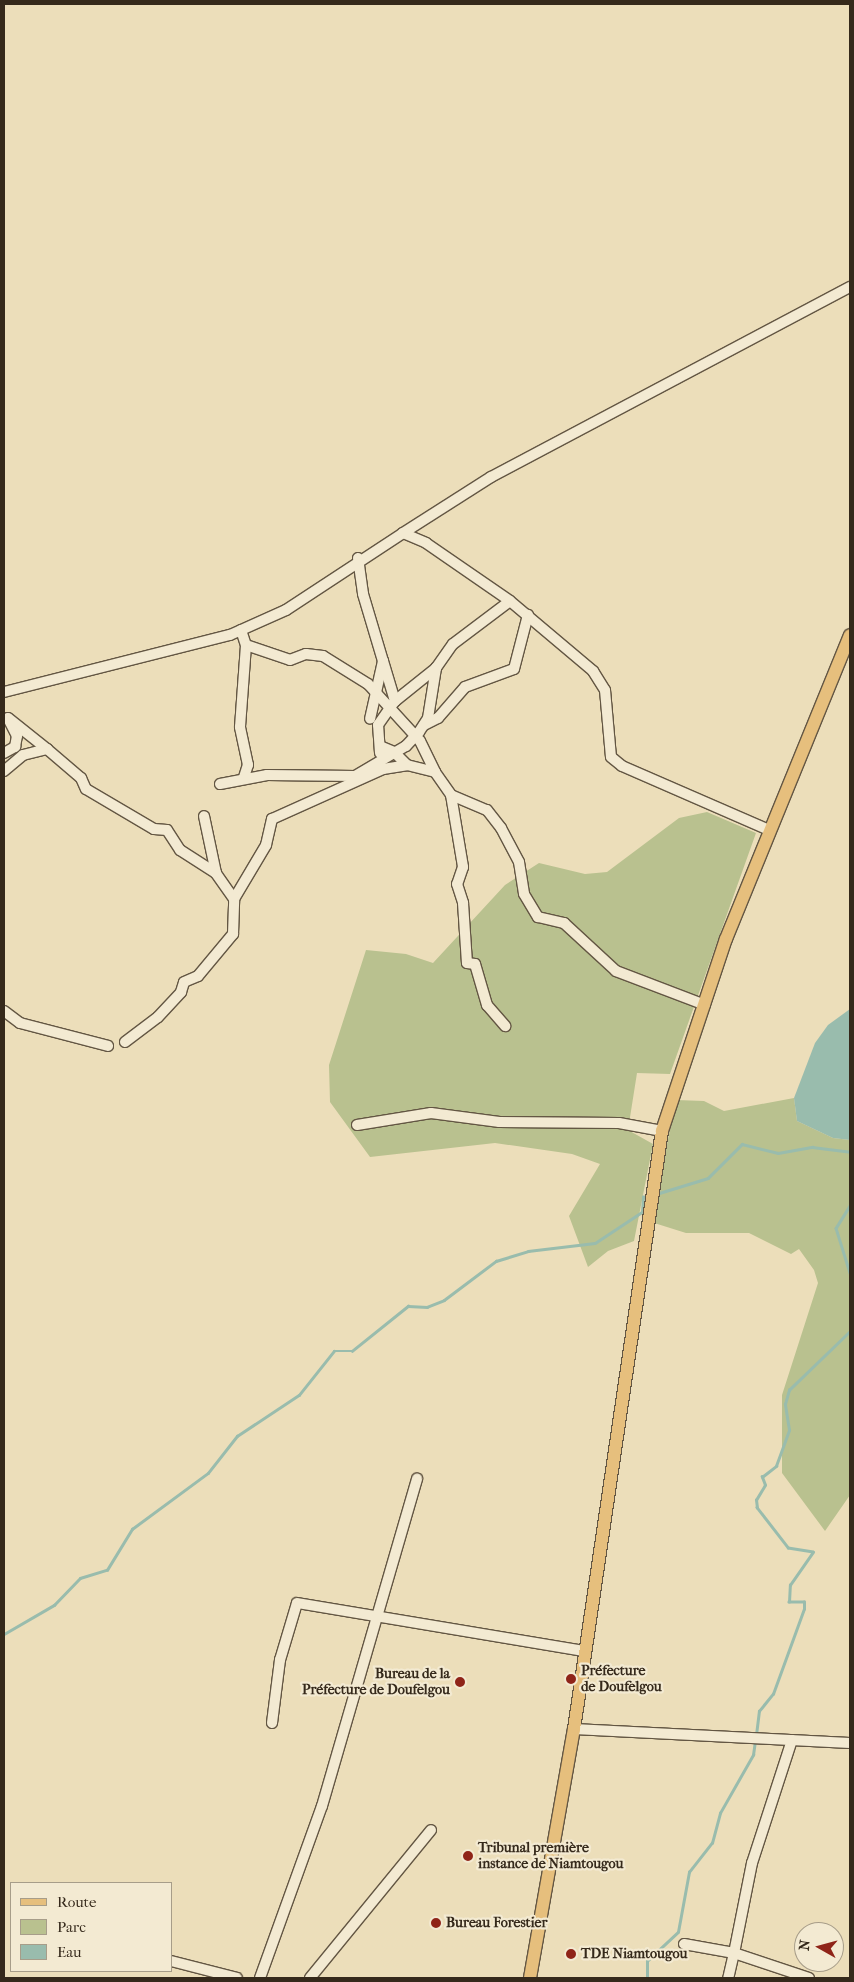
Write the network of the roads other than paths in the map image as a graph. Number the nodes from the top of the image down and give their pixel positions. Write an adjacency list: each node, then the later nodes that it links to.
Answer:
1 (850, 287): 2 (street)
2 (403, 533): 3 (street); 4 (street)
3 (358, 558): 6 (street); 9 (street)
4 (510, 601): 5 (street); 10 (street)
5 (528, 615): 15 (street); 30 (street)
6 (241, 630): 8 (street); 11 (street)
7 (850, 635): 30 (main road)
8 (246, 645): 12 (street); 26 (street)
9 (383, 661): 12 (street); 13 (street)
10 (436, 668): 13 (street); 15 (street)
11 (4, 692)
12 (375, 693): 13 (street); 14 (street)
13 (393, 705): 16 (street); 17 (street)
14 (370, 719)
15 (424, 724): 16 (street)
16 (417, 739): 19 (street); 25 (street)
17 (380, 746): 19 (street); 21 (street)
18 (48, 749): 20 (street); 24 (street); 31 (street)
19 (394, 752): 21 (street); 22 (street)
20 (4, 755): 23 (street)
21 (380, 761): 26 (street)
22 (407, 765): 25 (street); 32 (street)
23 (4, 767)
24 (4, 771)
25 (435, 772): 28 (street)
26 (244, 777): 27 (street)
27 (220, 784)
28 (451, 795): 33 (street); 35 (street)
29 (204, 816): 31 (street)
30 (769, 830): 33 (main road)
31 (216, 873): 32 (street)
32 (234, 899): 36 (street)
33 (705, 1005): 39 (main road)
34 (4, 1011): 37 (street)
35 (505, 1026)
36 (125, 1042)
37 (108, 1046)
38 (357, 1125): 39 (street)
39 (662, 1131): 42 (main road)
40 (417, 1480): 41 (street)
41 (378, 1618): 42 (street); 43 (street); 52 (street)
42 (585, 1651): 44 (main road)
43 (272, 1723)
44 (574, 1729): 45 (street); 54 (main road)
45 (792, 1740): 46 (street); 49 (street)
46 (850, 1744)
47 (431, 1830): 53 (street)
48 (684, 1944): 49 (street)
49 (734, 1953): 55 (street); 56 (street)
50 (172, 1961): 51 (street)
51 (237, 1978)
52 (260, 1978)
53 (310, 1978)
54 (530, 1978)
55 (728, 1978)
56 (809, 1978)

